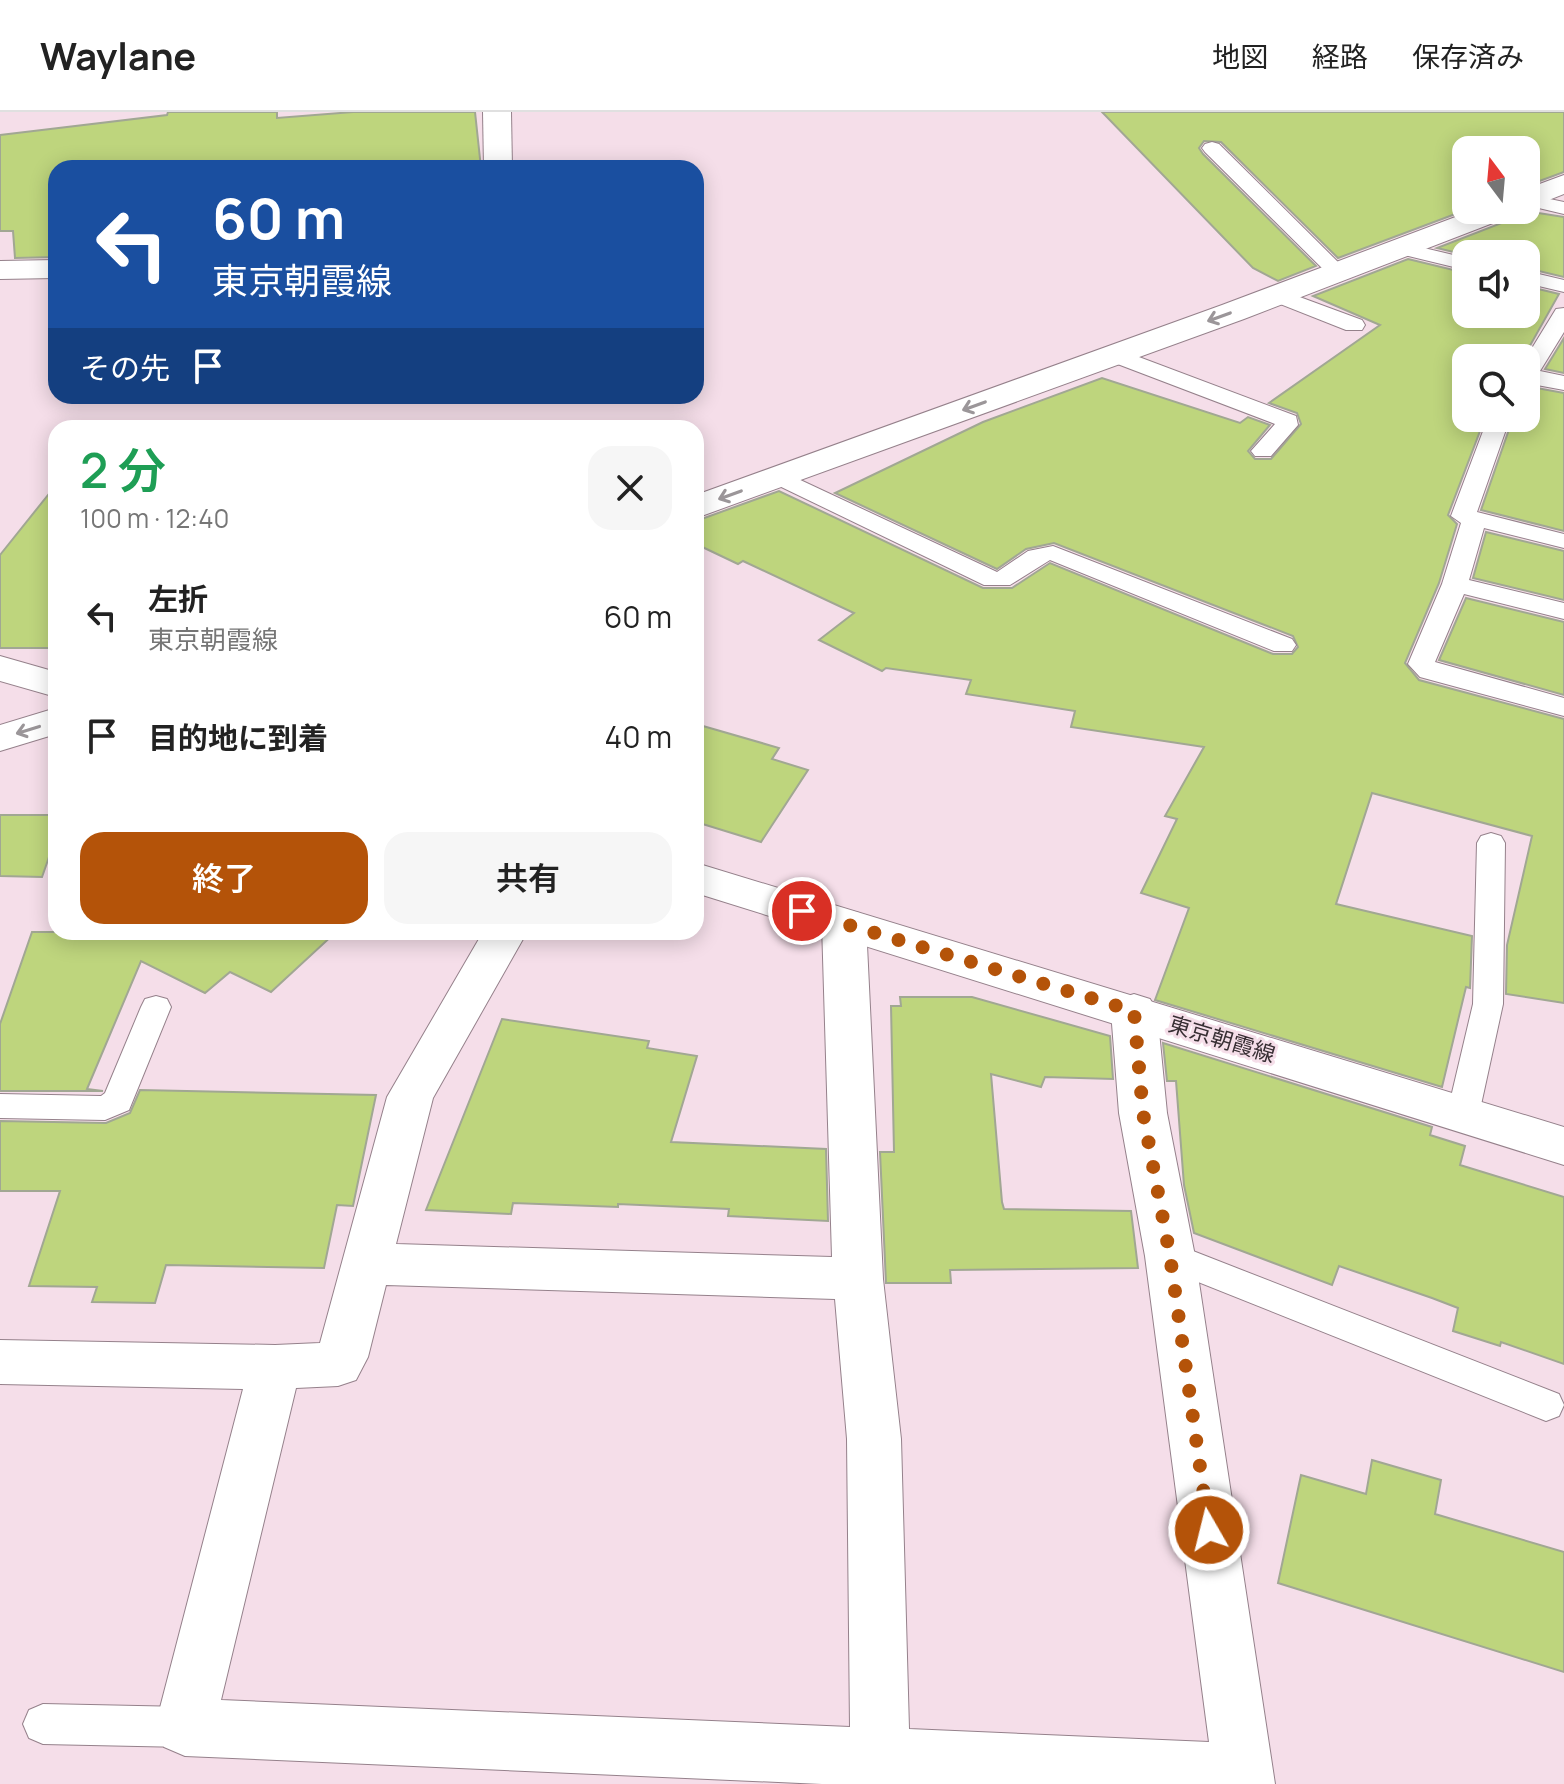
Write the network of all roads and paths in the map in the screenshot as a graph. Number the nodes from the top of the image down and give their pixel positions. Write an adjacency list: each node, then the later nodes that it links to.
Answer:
1 (497, 112): 3 (street)
2 (1212, 148): 13 (lane)
3 (498, 160)
4 (1564, 184): 5 (street)
5 (1540, 194)
6 (1540, 205): 7 (lane)
7 (1564, 208)
8 (1466, 224): 9 (street)
9 (1403, 249): 10 (lane); 13 (street)
10 (1452, 261)
11 (48, 269): 12 (street)
12 (0, 270)
13 (1338, 273): 16 (street)
14 (1540, 280): 15 (lane)
15 (1564, 286)
16 (1278, 295): 18 (lane); 20 (street, one-way to 20)
17 (1564, 314): 19 (lane)
18 (1354, 325)
19 (1540, 353)
20 (1115, 355): 24 (lane); 25 (street, one-way to 25)
21 (1540, 378): 22 (lane)
22 (1564, 383)
23 (1494, 432): 27 (lane)
24 (1263, 451)
25 (779, 477): 26 (street, one-way to 26); 31 (lane)
26 (704, 504)
27 (1474, 520): 28 (lane); 29 (lane)
28 (1564, 541)
29 (1455, 584): 30 (lane); 34 (lane)
30 (1564, 611)
31 (1283, 645)
32 (0, 668): 33 (street)
33 (48, 683)
34 (1564, 707)
35 (48, 723): 36 (street, one-way to 36)
36 (0, 738)
37 (1491, 843): 44 (lane)
38 (704, 880): 39 (street, 東京朝霞線)
39 (844, 924): 42 (street, 東京朝霞線); 48 (street)
40 (500, 940): 47 (street)
41 (156, 1007): 43 (lane)
42 (1134, 1011): 44 (street, 東京朝霞線); 46 (street)
43 (0, 1106)
44 (1463, 1114): 45 (street, 東京朝霞線)
45 (1564, 1146)
46 (1170, 1256): 51 (lane); 55 (street)
47 (364, 1264): 48 (street); 50 (street)
48 (858, 1279): 54 (street)
49 (0, 1362): 50 (street)
50 (275, 1367): 53 (street)
51 (1546, 1405)
52 (43, 1724): 53 (lane)
53 (185, 1727): 54 (street)
54 (880, 1760): 55 (street)
55 (1244, 1779)

